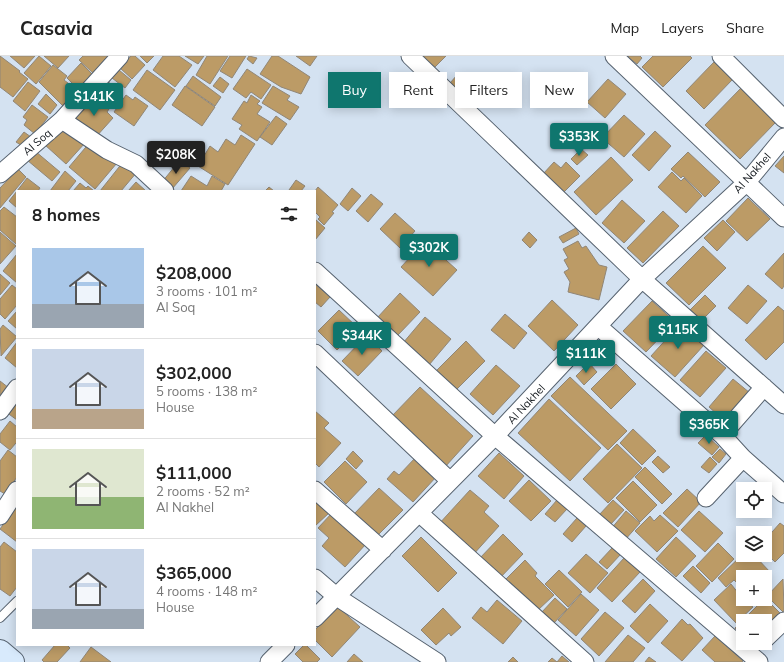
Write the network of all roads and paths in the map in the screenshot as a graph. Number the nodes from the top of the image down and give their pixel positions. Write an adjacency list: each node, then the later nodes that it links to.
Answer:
1 (120, 56): 6 (street, Al Soq)
2 (410, 56): 13 (street)
3 (614, 56): 9 (street)
4 (720, 56): 5 (street)
5 (784, 119)
6 (62, 120): 8 (street, Al Soq); 10 (street)
7 (784, 137): 9 (street, Al Nakhel)
8 (0, 174)
9 (747, 182): 11 (street); 13 (street, Al Nakhel)
10 (164, 190)
11 (784, 218)
12 (316, 272): 21 (street)
13 (642, 278): 14 (street, Al Nakhel); 16 (street)
14 (599, 327): 20 (street); 21 (street, Al Nakhel)
15 (316, 353): 23 (street)
16 (764, 387): 18 (street); 20 (street)
17 (16, 389): 19 (street)
18 (784, 404)
19 (0, 411)
20 (722, 435): 22 (street)
21 (495, 436): 23 (street, Al Nakhel); 40 (street)
22 (743, 458): 26 (street); 27 (street)
23 (450, 481): 28 (street, Al Nakhel)
24 (316, 491): 30 (street)
25 (16, 492): 29 (street)
26 (784, 494)
27 (706, 498)
28 (419, 513): 30 (street, Al Nakhel); 44 (street)
29 (0, 516)
30 (383, 550): 32 (street, Al Nakhel)
31 (316, 579): 32 (street)
32 (337, 597): 34 (street, Al Nakhel); 43 (street)
33 (16, 602): 35 (lane)
34 (316, 617)
35 (0, 618)
36 (784, 621): 37 (street)
37 (772, 632)
38 (285, 646): 42 (street)
39 (0, 651): 41 (main road)
40 (756, 653)
41 (14, 662)
42 (269, 662)
43 (437, 662)
44 (585, 662)

